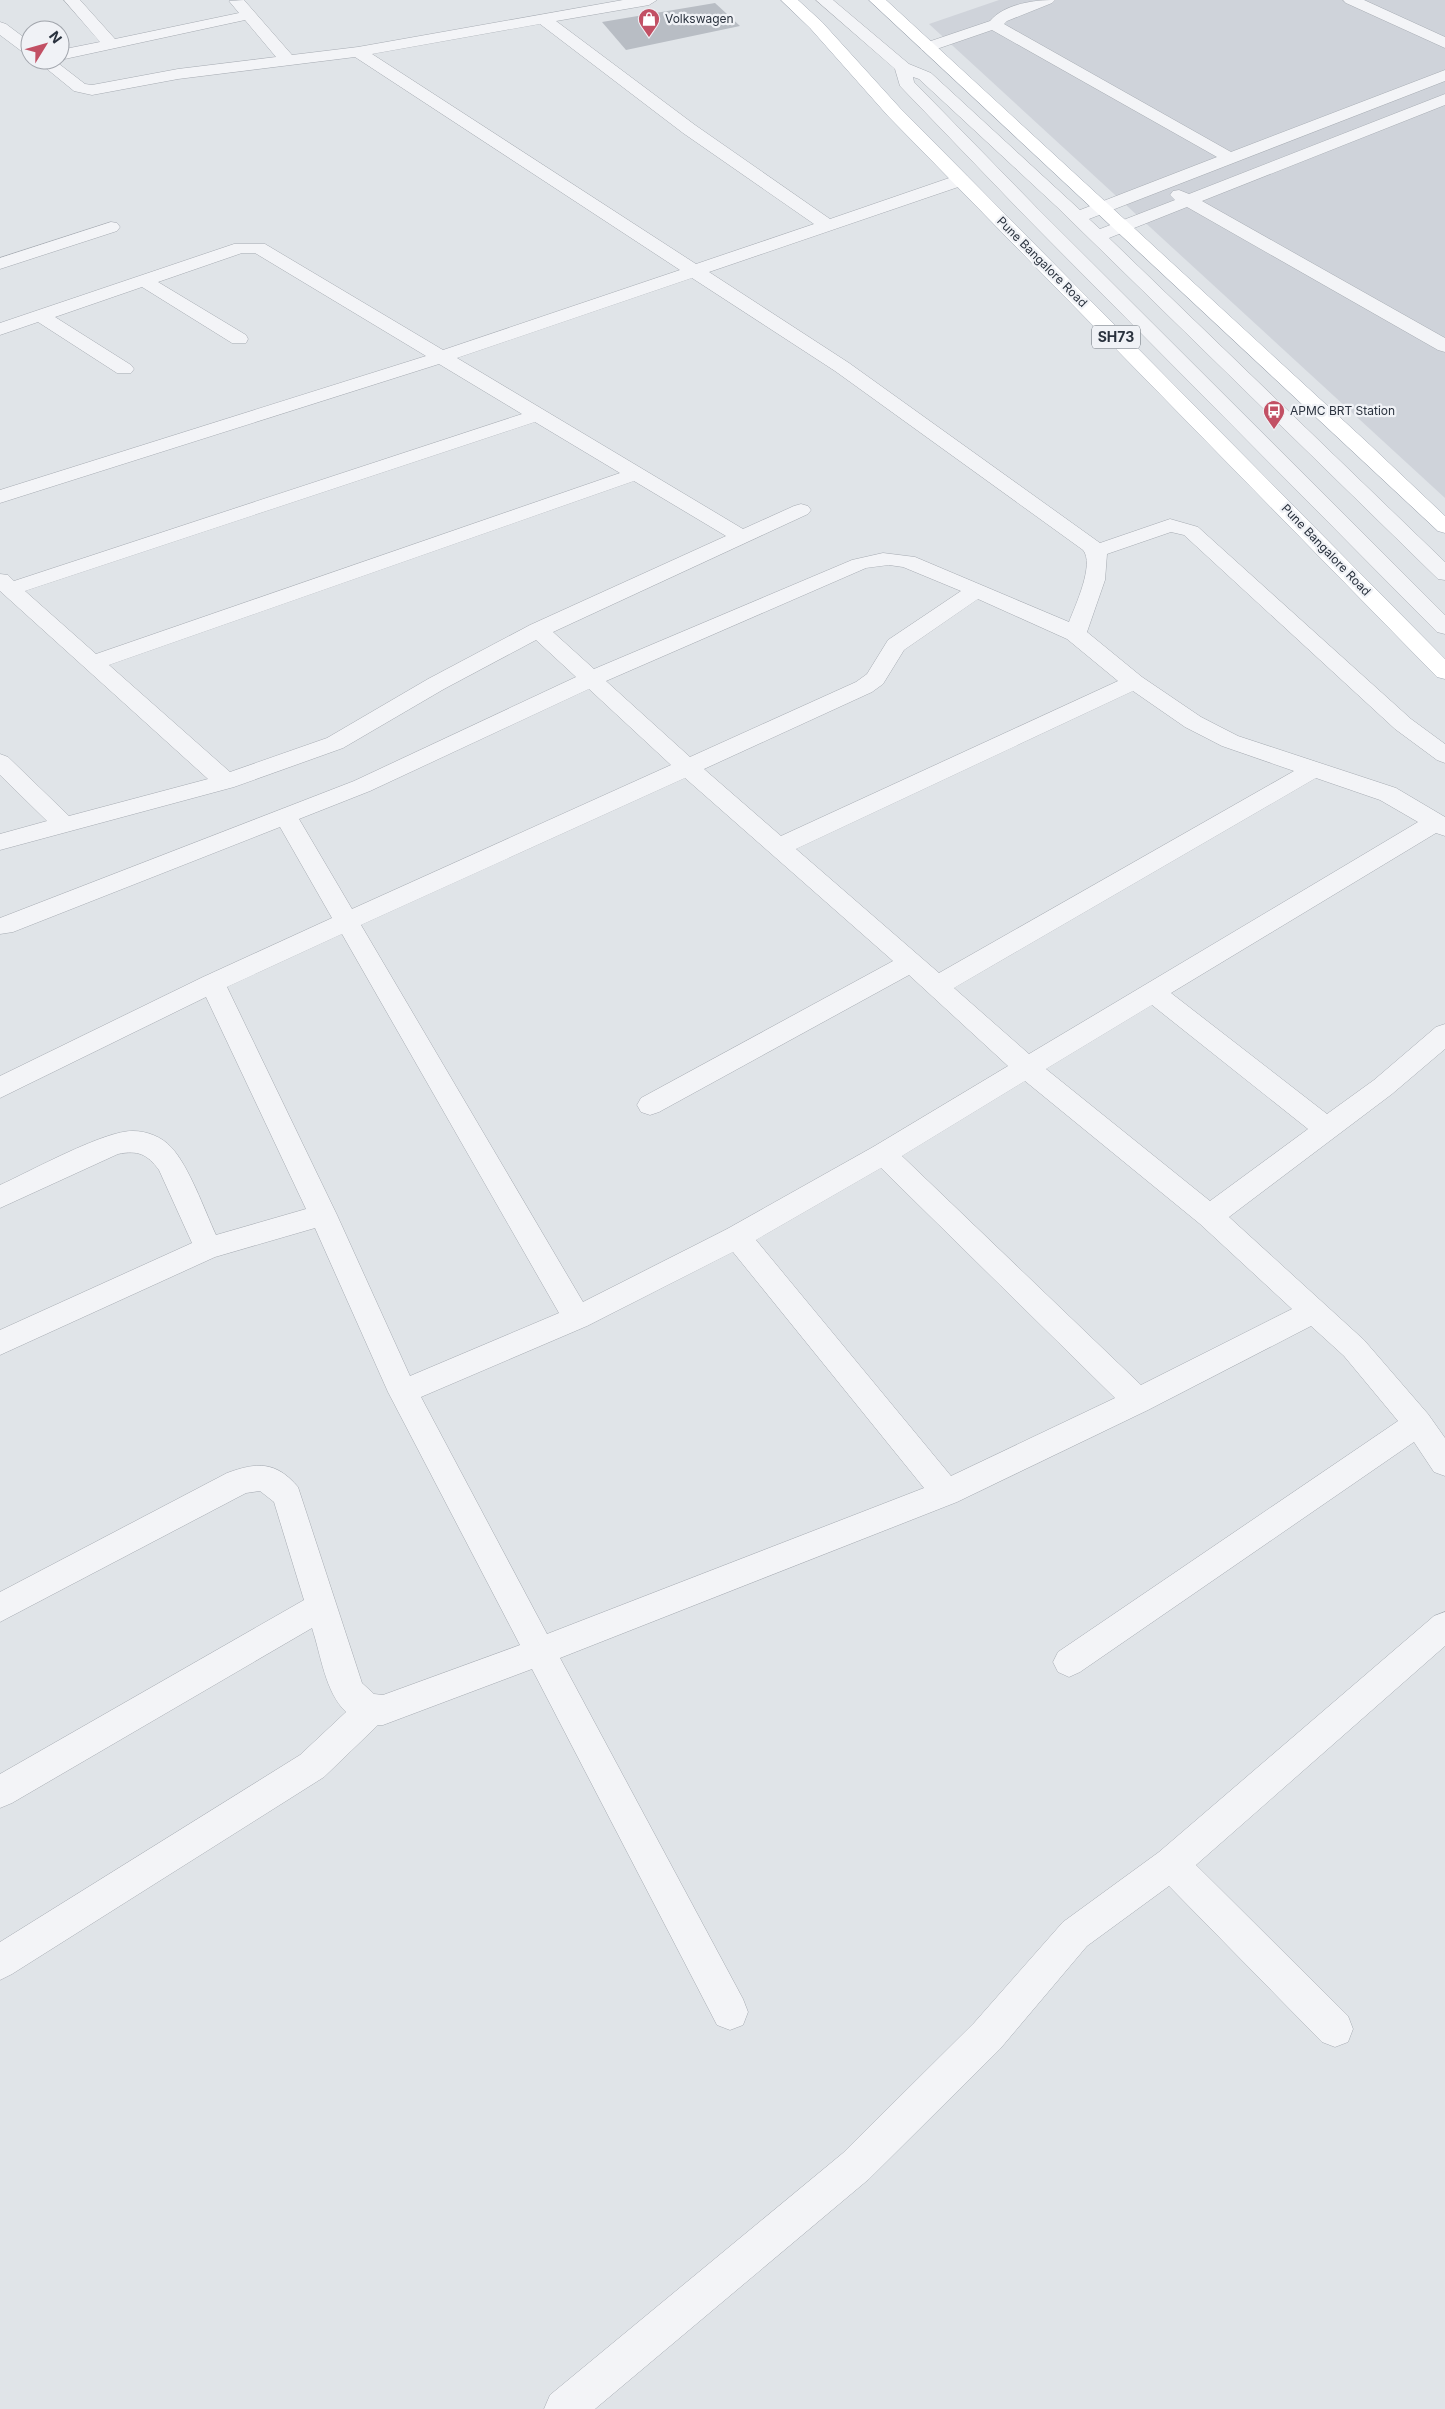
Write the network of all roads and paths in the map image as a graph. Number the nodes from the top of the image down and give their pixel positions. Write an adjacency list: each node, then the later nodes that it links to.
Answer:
1 (72, 0): 15 (street)
2 (236, 0): 9 (street)
3 (648, 0): 10 (street)
4 (788, 0): 25 (main road, Pune Bangalore Road / SH73)
5 (824, 0): 20 (street)
6 (877, 0): 16 (main road)
7 (1047, 0): 11 (street)
8 (1351, 0): 14 (street)
9 (249, 15): 15 (street); 19 (street)
10 (543, 19): 17 (street); 30 (street)
11 (996, 24): 16 (street); 24 (street)
12 (0, 27): 13 (street)
13 (20, 42)
14 (1445, 42)
15 (111, 44): 18 (street)
16 (928, 47): 28 (main road)
17 (358, 52): 19 (street); 35 (street)
18 (70, 53)
19 (289, 62): 21 (street)
20 (897, 62): 29 (street); 53 (street)
21 (57, 70)
22 (1445, 75): 24 (street)
23 (1445, 99): 27 (street)
24 (1230, 158): 26 (street)
25 (962, 180): 30 (street); 57 (main road, Pune Bangalore Road / SH73)
26 (1161, 185): 27 (street); 28 (street)
27 (1189, 201): 32 (street); 40 (street)
28 (1102, 207): 29 (street); 32 (main road)
29 (1078, 217): 33 (street)
30 (828, 226): 35 (street)
31 (112, 227): 34 (street)
32 (1124, 227): 33 (street); 47 (main road)
33 (1098, 236): 50 (street)
34 (0, 264)
35 (696, 272): 41 (street); 49 (street)
36 (143, 280): 37 (street); 39 (street); 41 (street)
37 (40, 315): 38 (street); 42 (street)
38 (0, 329)
39 (238, 339)
40 (1445, 346)
41 (442, 357): 43 (street); 45 (street)
42 (124, 369)
43 (538, 415): 44 (street); 51 (street)
44 (636, 474): 48 (street); 56 (street)
45 (0, 497)
46 (801, 510): 48 (street)
47 (1445, 527)
48 (743, 538): 54 (street)
49 (1096, 551): 55 (street); 60 (street)
50 (1445, 574)
51 (5, 585): 56 (street)
52 (977, 590): 55 (street); 58 (street); 62 (street)
53 (1445, 627)
54 (538, 630): 58 (street); 64 (street)
55 (1075, 634): 59 (street)
56 (93, 663): 64 (street)
57 (1445, 672)
58 (591, 679): 62 (street); 65 (street)
59 (1134, 682): 63 (street); 69 (street)
60 (1445, 755)
61 (0, 762): 66 (street)
62 (688, 767): 69 (street); 70 (street)
63 (1314, 769): 67 (street); 74 (street)
64 (226, 782): 66 (street)
65 (285, 815): 70 (street); 71 (street)
66 (65, 825): 68 (street)
67 (1441, 825): 75 (street)
68 (0, 842)
69 (779, 847): 72 (street)
70 (346, 923): 73 (street); 88 (street)
71 (4, 926)
72 (912, 963): 74 (street); 79 (street)
73 (212, 983): 78 (street); 83 (street)
74 (937, 986): 77 (street)
75 (1153, 992): 77 (street); 80 (street)
76 (1445, 1034): 80 (street)
77 (1027, 1068): 81 (street); 84 (street)
78 (0, 1088)
79 (650, 1104)
80 (1327, 1129): 84 (street)
81 (883, 1154): 85 (street); 91 (street)
82 (0, 1197): 86 (street)
83 (323, 1215): 86 (street); 90 (street)
84 (1210, 1216): 87 (street)
85 (737, 1237): 88 (street); 94 (street)
86 (208, 1248): 89 (street)
87 (1314, 1311): 91 (street); 92 (street)
88 (577, 1318): 90 (street)
89 (0, 1343)
90 (403, 1392): 98 (street)
91 (1138, 1401): 94 (street)
92 (1418, 1423): 93 (street); 99 (street)
93 (1445, 1463)
94 (946, 1493): 98 (street)
95 (320, 1607): 96 (street); 100 (street); 101 (street)
96 (0, 1608)
97 (1445, 1626): 102 (street)
98 (538, 1652): 100 (street); 104 (street)
99 (1069, 1662)
100 (371, 1710): 103 (street)
101 (0, 1792)
102 (1172, 1864): 105 (street); 106 (street)
103 (0, 1962)
104 (730, 2012)
105 (1335, 2029)
106 (564, 2409)

